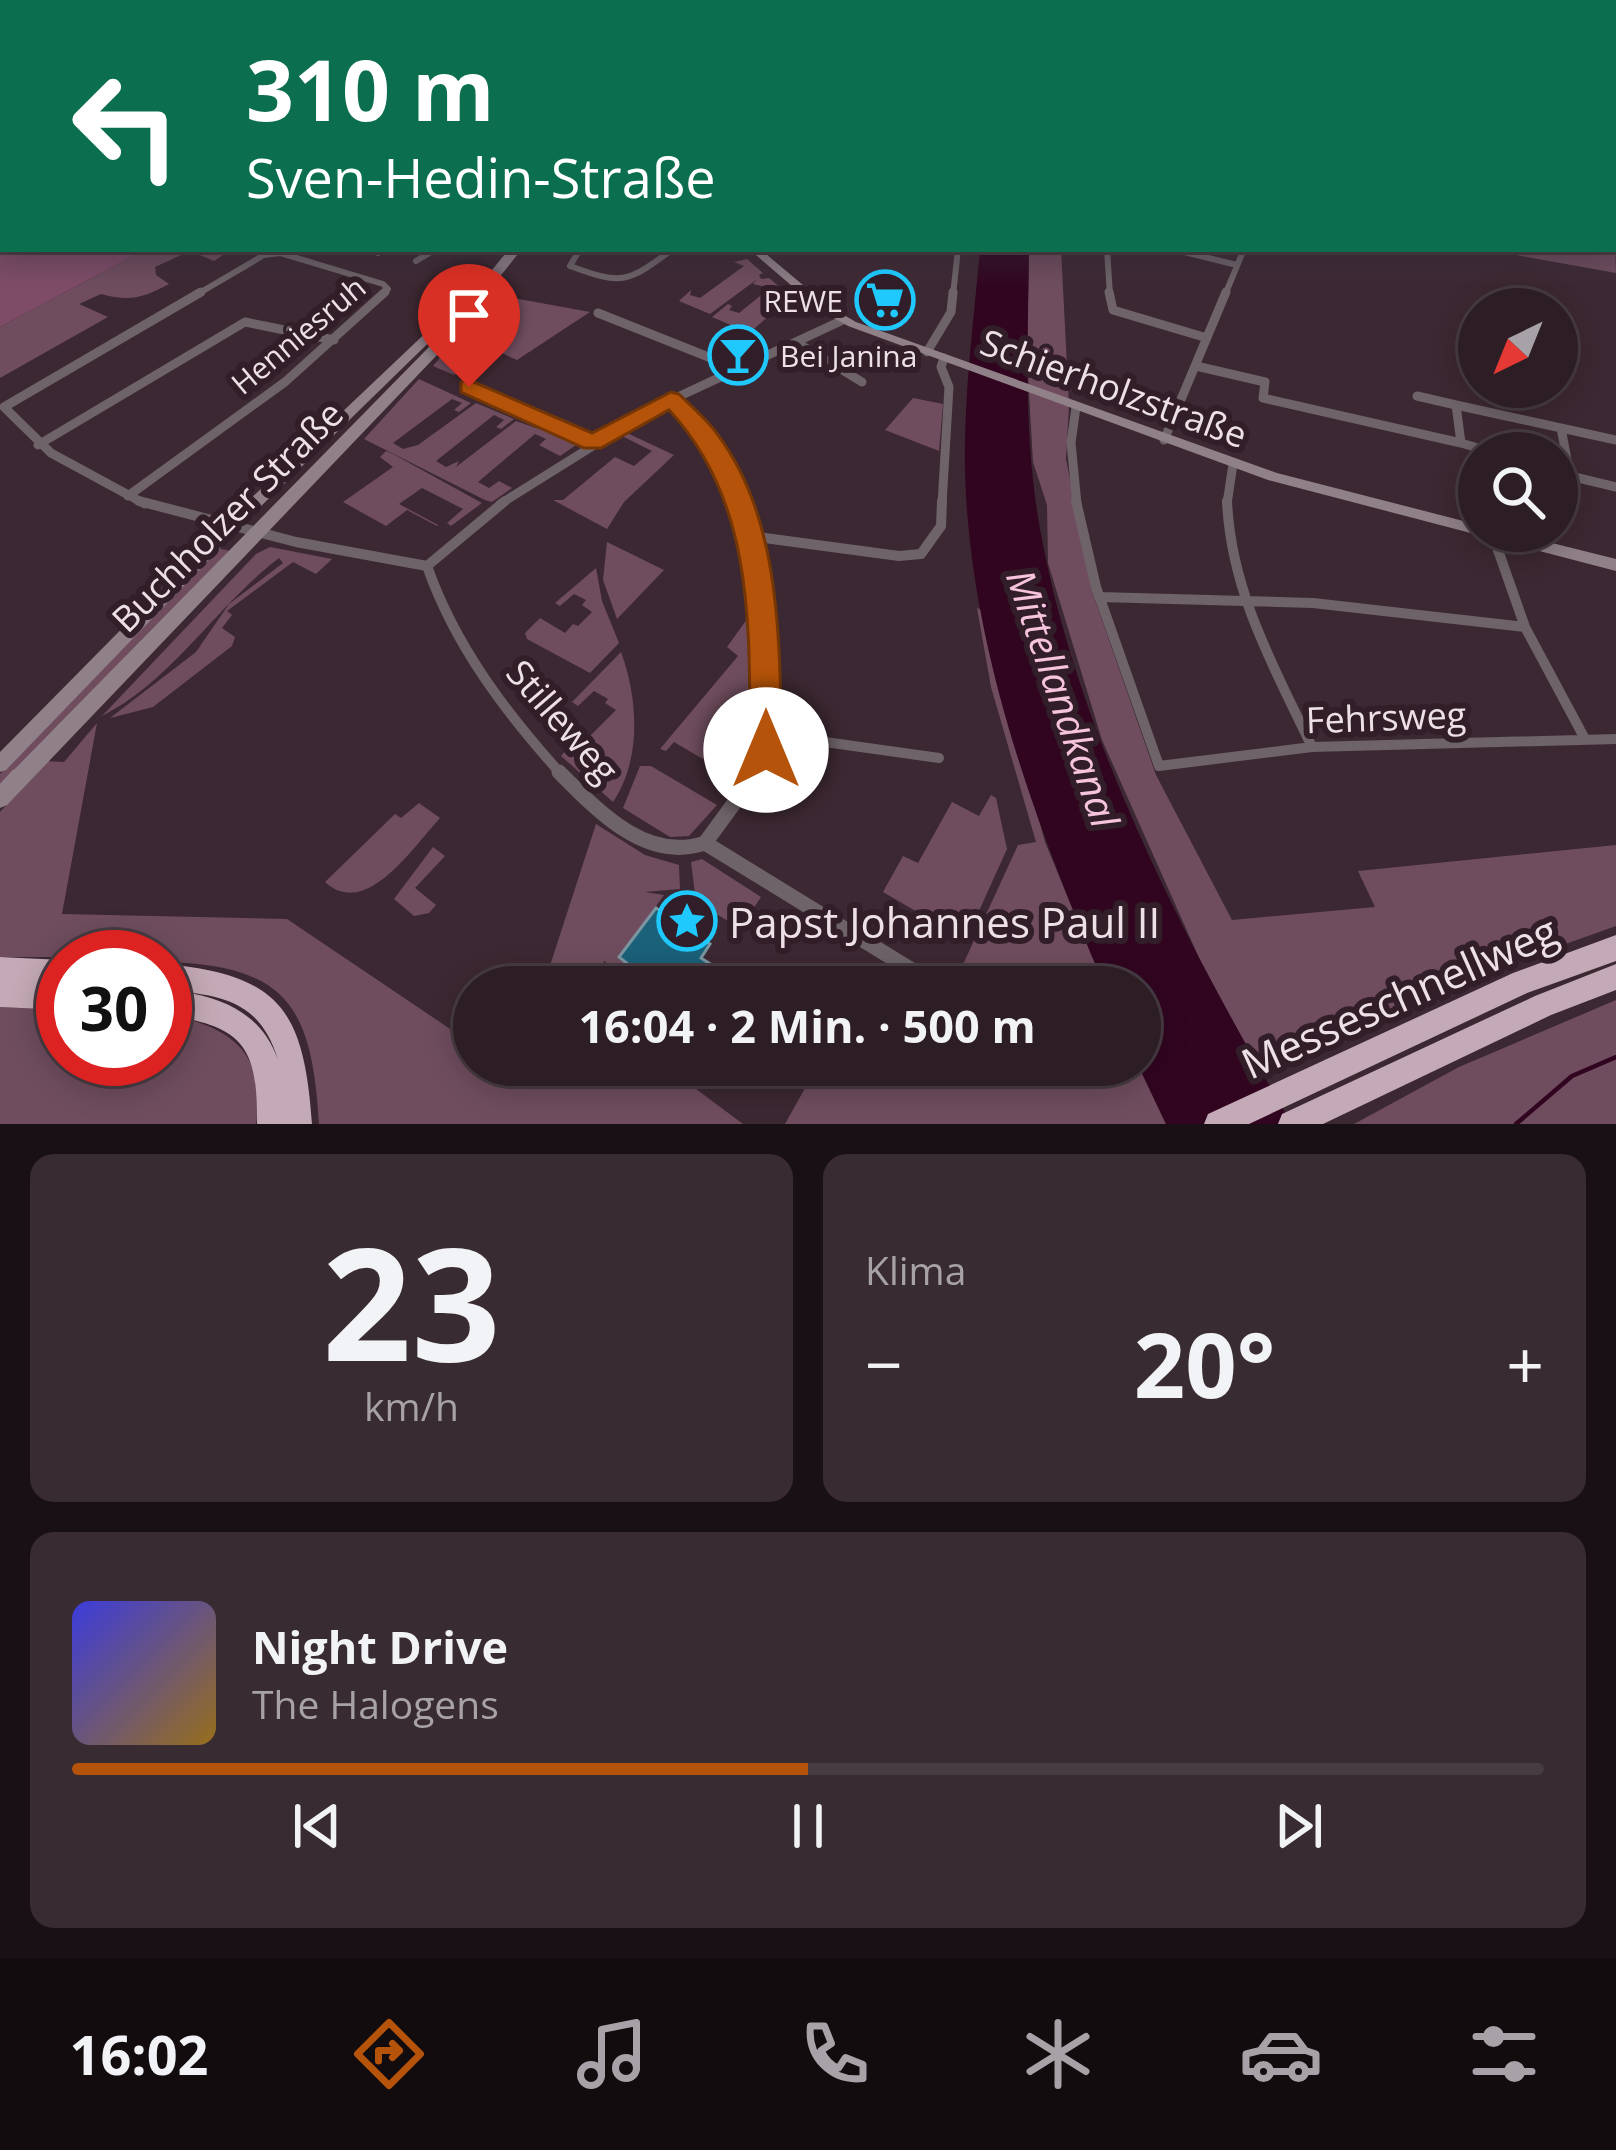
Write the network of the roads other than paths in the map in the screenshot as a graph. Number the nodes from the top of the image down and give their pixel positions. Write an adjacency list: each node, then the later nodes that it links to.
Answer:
1 (431, 252): 10 (street)
2 (515, 252): 12 (main road, Buchholzer Straße)
3 (578, 252): 4 (street)
4 (669, 252)
5 (758, 252): 14 (main road, Schierholzstraße)
6 (958, 252): 18 (street)
7 (1107, 252): 15 (street)
8 (1184, 252): 11 (street)
9 (1243, 252): 11 (street)
10 (416, 261)
11 (1238, 265): 15 (street)
12 (498, 276): 41 (main road, Buchholzer Straße); 42 (main road, Buchholzer Straße)
13 (598, 313): 21 (street)
14 (843, 320): 17 (street); 18 (main road, Schierholzstraße)
15 (1207, 338): 20 (street)
16 (334, 340): 35 (street); 35 (street, Henniesruh); 39 (street, Henniesruh)
17 (796, 342): 21 (street); 22 (street)
18 (927, 352): 19 (main road, Schierholzstraße)
19 (951, 360): 27 (main road, Schierholzstraße); 43 (street)
20 (1196, 366): 31 (street); 33 (street)
21 (736, 368): 25 (street)
22 (862, 382)
23 (469, 387): 34 (street)
24 (1417, 396): 26 (street)
25 (671, 399): 34 (street); 43 (street)
26 (1456, 405): 28 (street); 29 (street)
27 (1076, 407): 31 (main road, Schierholzstraße); 48 (street)
28 (1561, 428): 30 (street); 32 (street)
29 (1460, 432)
30 (1561, 432)
31 (1164, 440): 36 (main road, Schierholzstraße)
32 (1616, 440)
33 (1458, 442)
34 (593, 443): 47 (street)
35 (38, 445): 39 (street)
36 (1233, 464): 40 (main road, Schierholzstraße); 49 (street)
37 (1578, 478): 38 (street)
38 (1616, 487)
39 (128, 496): 41 (street)
40 (1458, 524)
41 (231, 527): 42 (street); 56 (main road, Buchholzer Straße)
42 (256, 533): 47 (street); 57 (main road, Buchholzer Straße)
43 (750, 536): 51 (street)
44 (1494, 552): 50 (street)
45 (1566, 552): 46 (main road, Schierholzstraße)
46 (1616, 565)
47 (427, 566): 58 (street, Stilleweg)
48 (1099, 597): 49 (street); 54 (street, Fehrsweg)
49 (1244, 598): 50 (street); 54 (street)
50 (1526, 627): 52 (street)
51 (768, 734): 55 (street); 58 (street)
52 (1585, 739): 53 (street, Fehrsweg); 54 (street, Fehrsweg)
53 (1616, 740)
54 (1312, 747)
55 (939, 758)
56 (0, 764)
57 (0, 799)
58 (705, 843): 60 (street, Stilleweg)
59 (1616, 948): 70 (highway, Messeschnellweg)
60 (905, 966)
61 (0, 970): 62 (highway)
62 (36, 972)
63 (1616, 977): 71 (highway, Messeschnellweg)
64 (192, 982): 69 (highway)
65 (0, 994): 66 (highway)
66 (36, 996)
67 (192, 1007): 68 (highway)
68 (271, 1124)
69 (298, 1124)
70 (1218, 1124)
71 (1292, 1124)

